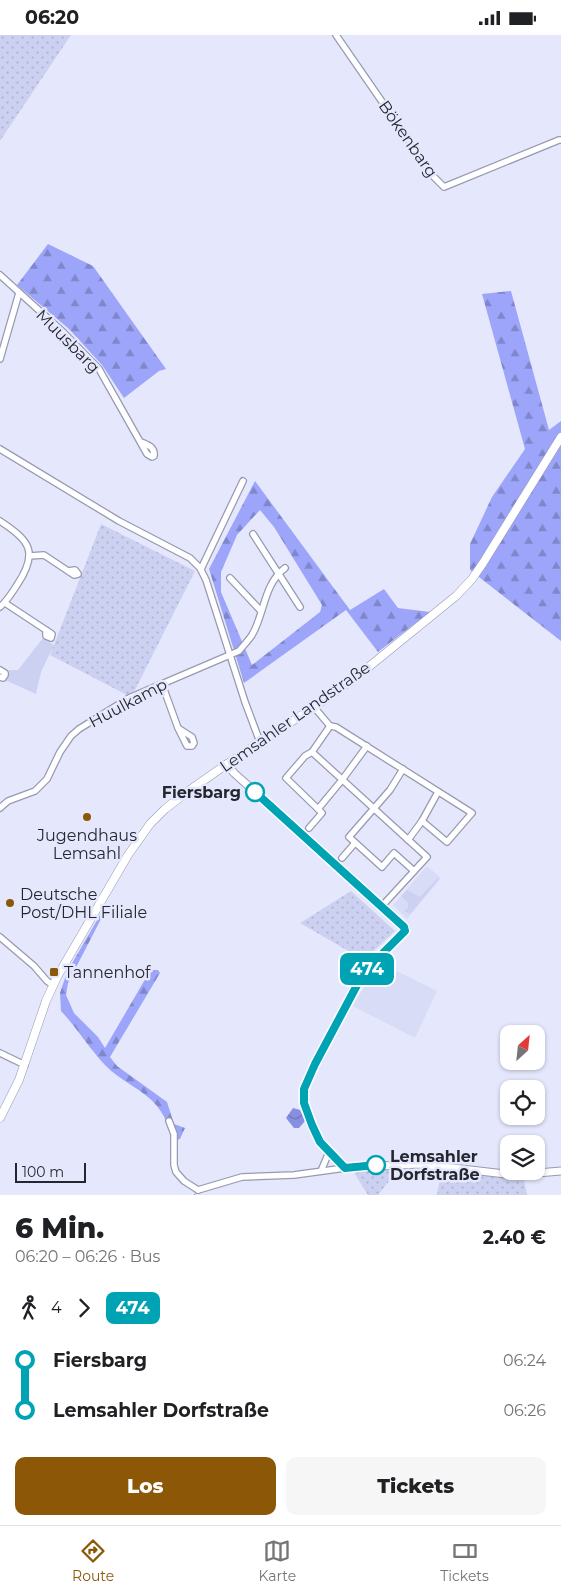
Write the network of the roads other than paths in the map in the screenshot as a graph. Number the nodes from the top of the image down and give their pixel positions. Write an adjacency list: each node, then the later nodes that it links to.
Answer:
1 (336, 35): 2 (street, Bökenbarg)
2 (561, 140)
3 (0, 275): 4 (street, Muusbarg)
4 (19, 293): 5 (street); 7 (street, Muusbarg)
5 (0, 359)
6 (561, 437): 26 (main road, Lemsahler Landstraße)
7 (142, 442)
8 (0, 449): 14 (street)
9 (243, 481): 14 (street)
10 (0, 521): 12 (street)
11 (253, 534): 16 (street)
12 (29, 555): 15 (street); 18 (street)
13 (285, 568): 16 (street)
14 (201, 569): 22 (street)
15 (68, 571)
16 (279, 573): 19 (street); 20 (street, Huulkamp)
17 (230, 579): 20 (street)
18 (2, 605): 21 (street)
19 (300, 607)
20 (261, 611): 22 (street, Huulkamp)
21 (46, 630)
22 (230, 655): 25 (street, Huulkamp); 29 (street)
23 (0, 670): 24 (street)
24 (0, 677)
25 (162, 684): 28 (street); 36 (street, Huulkamp)
26 (314, 707): 27 (street); 29 (main road, Lemsahler Landstraße)
27 (330, 726): 30 (street); 31 (street)
28 (178, 728)
29 (260, 742): 32 (main road, Lemsahler Landstraße)
30 (367, 746): 33 (street); 34 (street)
31 (312, 752): 34 (street); 37 (street)
32 (227, 764): 45 (street); 47 (main road, Lemsahler Landstraße)
33 (402, 769): 35 (street); 38 (street)
34 (342, 780): 37 (street); 38 (street)
35 (438, 791): 39 (street); 39 (street)
36 (0, 808)
37 (318, 809): 40 (street)
38 (374, 809): 41 (street); 42 (street)
39 (422, 821): 41 (street)
40 (309, 828)
41 (408, 840): 44 (street)
42 (355, 843): 43 (street); 44 (street)
43 (342, 858)
44 (414, 871): 45 (street)
45 (382, 906): 52 (street)
46 (0, 937): 47 (street)
47 (53, 985): 49 (main road, Lemsahler Landstraße)
48 (0, 1053): 49 (street)
49 (25, 1065): 50 (main road, Lemsahler Landstraße)
50 (0, 1118)
51 (169, 1121): 56 (street)
52 (329, 1152): 53 (street); 54 (street)
53 (345, 1168): 54 (street); 55 (street)
54 (321, 1171): 56 (street)
55 (561, 1171)
56 (198, 1192)

